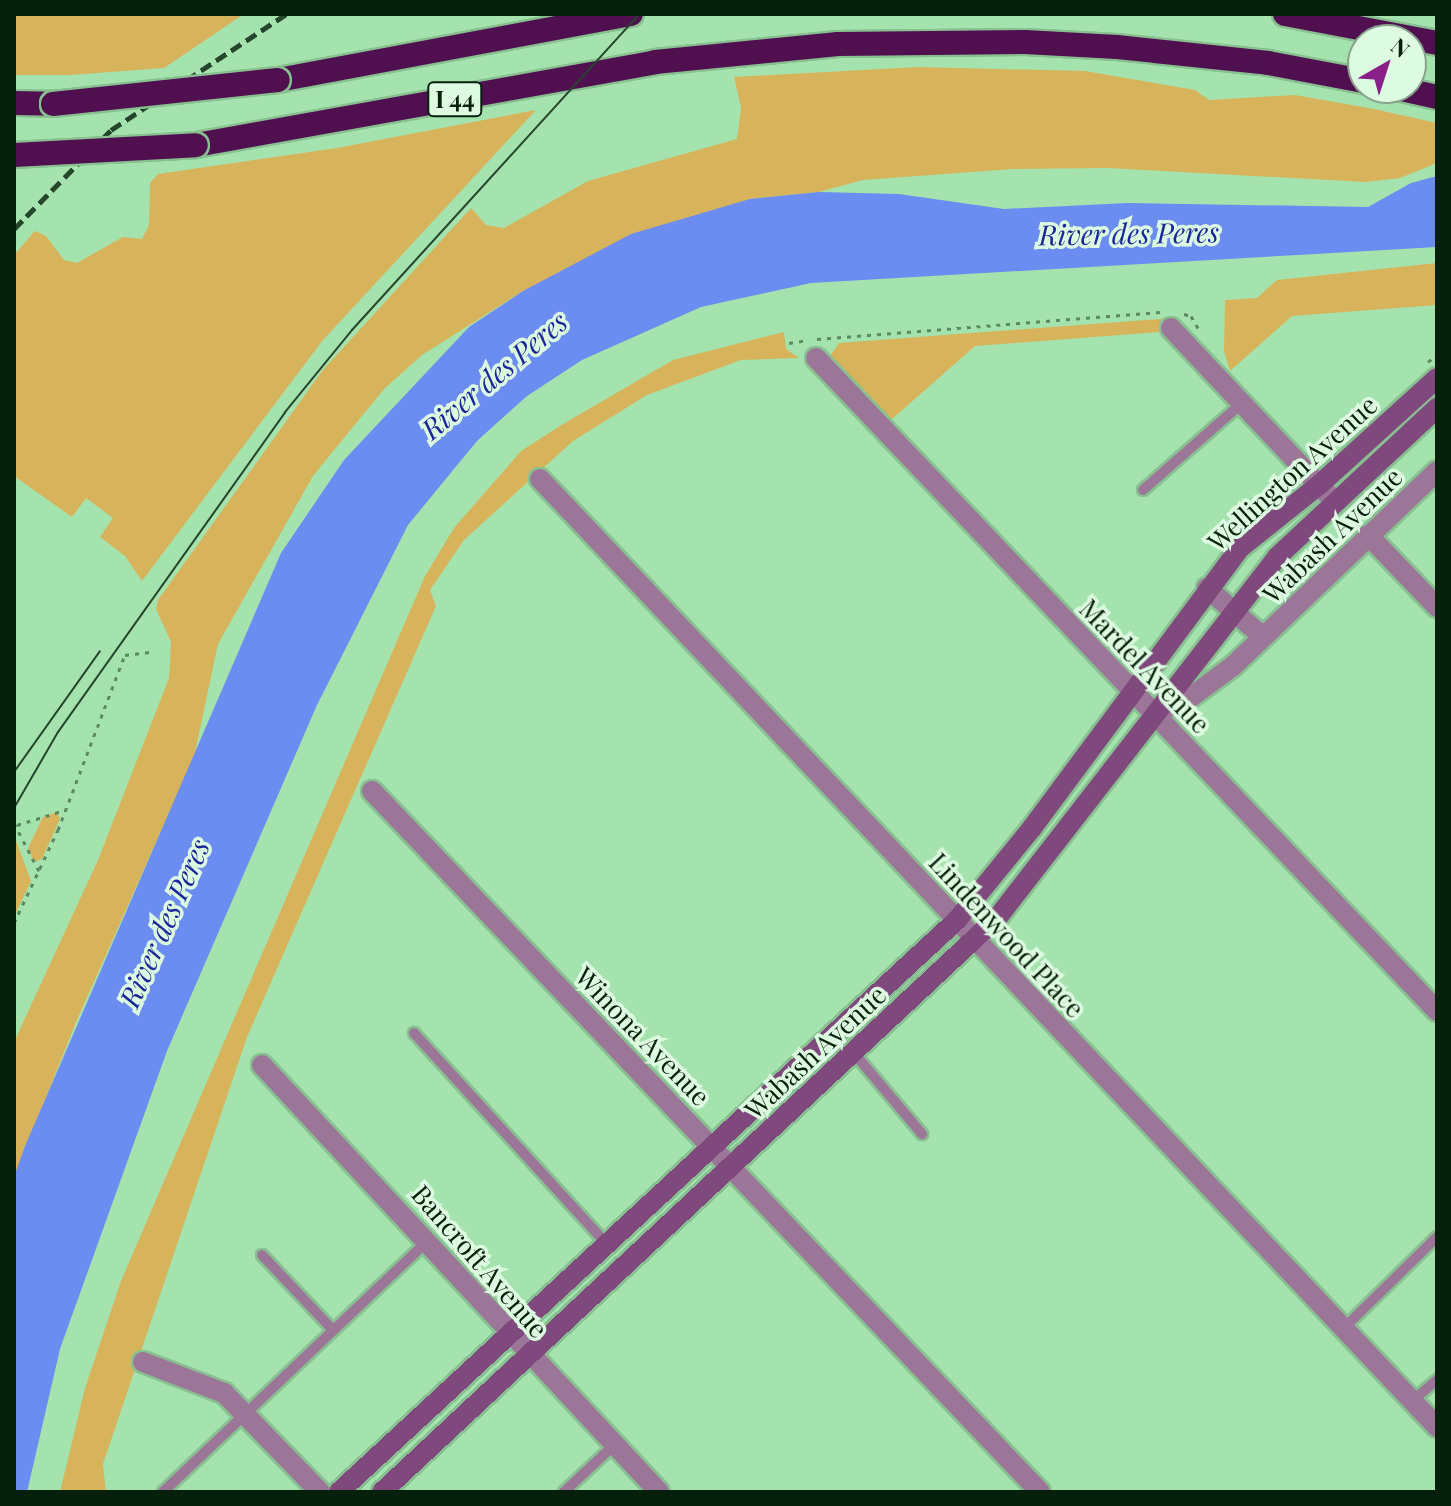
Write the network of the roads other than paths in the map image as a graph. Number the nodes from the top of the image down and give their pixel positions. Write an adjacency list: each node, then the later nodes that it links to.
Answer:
1 (631, 14): 5 (highway, I 44, bridge)
2 (1285, 14): 3 (highway)
3 (1437, 43)
4 (1347, 78): 6 (highway, I 44, bridge)
5 (14, 103)
6 (14, 155)
7 (1174, 318): 10 (street)
8 (816, 358): 22 (street, Mardel Avenue)
9 (1431, 371): 14 (main road, Wellington Avenue)
10 (1242, 403): 14 (street); 15 (lane)
11 (1437, 408): 16 (main road, Wellington Avenue)
12 (1437, 471): 17 (street, Wabash Avenue)
13 (540, 479): 25 (street, Lindenwood Place)
14 (1319, 485): 16 (street); 18 (main road, Wellington Avenue)
15 (1143, 490)
16 (1335, 502): 20 (main road, Wellington Avenue)
17 (1368, 535): 19 (street); 21 (street, Wabash Avenue)
18 (1207, 588): 20 (street, Wabash Avenue); 22 (main road, Wellington Avenue)
19 (1437, 607)
20 (1232, 610): 21 (street, Wabash Avenue); 23 (main road, Wellington Avenue)
21 (1263, 637): 23 (street, Wabash Avenue)
22 (1131, 691): 23 (street, Mardel Avenue); 25 (main road, Wabash Avenue)
23 (1154, 713): 26 (main road, Wabash Avenue); 27 (street, Mardel Avenue)
24 (372, 791): 32 (street, Winona Avenue)
25 (957, 920): 26 (street, Lindenwood Place); 32 (main road, Wabash Avenue)
26 (974, 938): 29 (main road, Wabash Avenue); 38 (street, Lindenwood Place)
27 (1437, 1011)
28 (414, 1033): 36 (lane)
29 (854, 1053): 31 (lane); 33 (main road, Wabash Avenue)
30 (262, 1065): 35 (street, Bancroft Avenue)
31 (922, 1134)
32 (710, 1145): 33 (street, Winona Avenue); 36 (main road, Wabash Avenue)
33 (730, 1168): 41 (main road, Wabash Avenue); 54 (street, Winona Avenue)
34 (1437, 1237): 38 (lane)
35 (426, 1242): 39 (lane); 40 (street, Bancroft Avenue)
36 (606, 1243): 40 (main road, Wabash Avenue)
37 (262, 1255): 39 (lane)
38 (1344, 1328): 44 (street, Lindenwood Place)
39 (333, 1330): 45 (lane)
40 (508, 1334): 41 (street, Bancroft Avenue); 50 (main road, Wabash Avenue)
41 (528, 1354): 47 (street, Bancroft Avenue); 51 (main road, Wabash Avenue)
42 (143, 1362): 45 (street)
43 (1437, 1380): 44 (lane)
44 (1412, 1401): 46 (street, Lindenwood Place)
45 (245, 1413): 48 (lane); 49 (street)
46 (1437, 1427)
47 (614, 1445): 52 (lane); 53 (street, Bancroft Avenue)
48 (163, 1492)
49 (320, 1492)
50 (339, 1492)
51 (382, 1492)
52 (564, 1492)
53 (659, 1492)
54 (1040, 1492)

